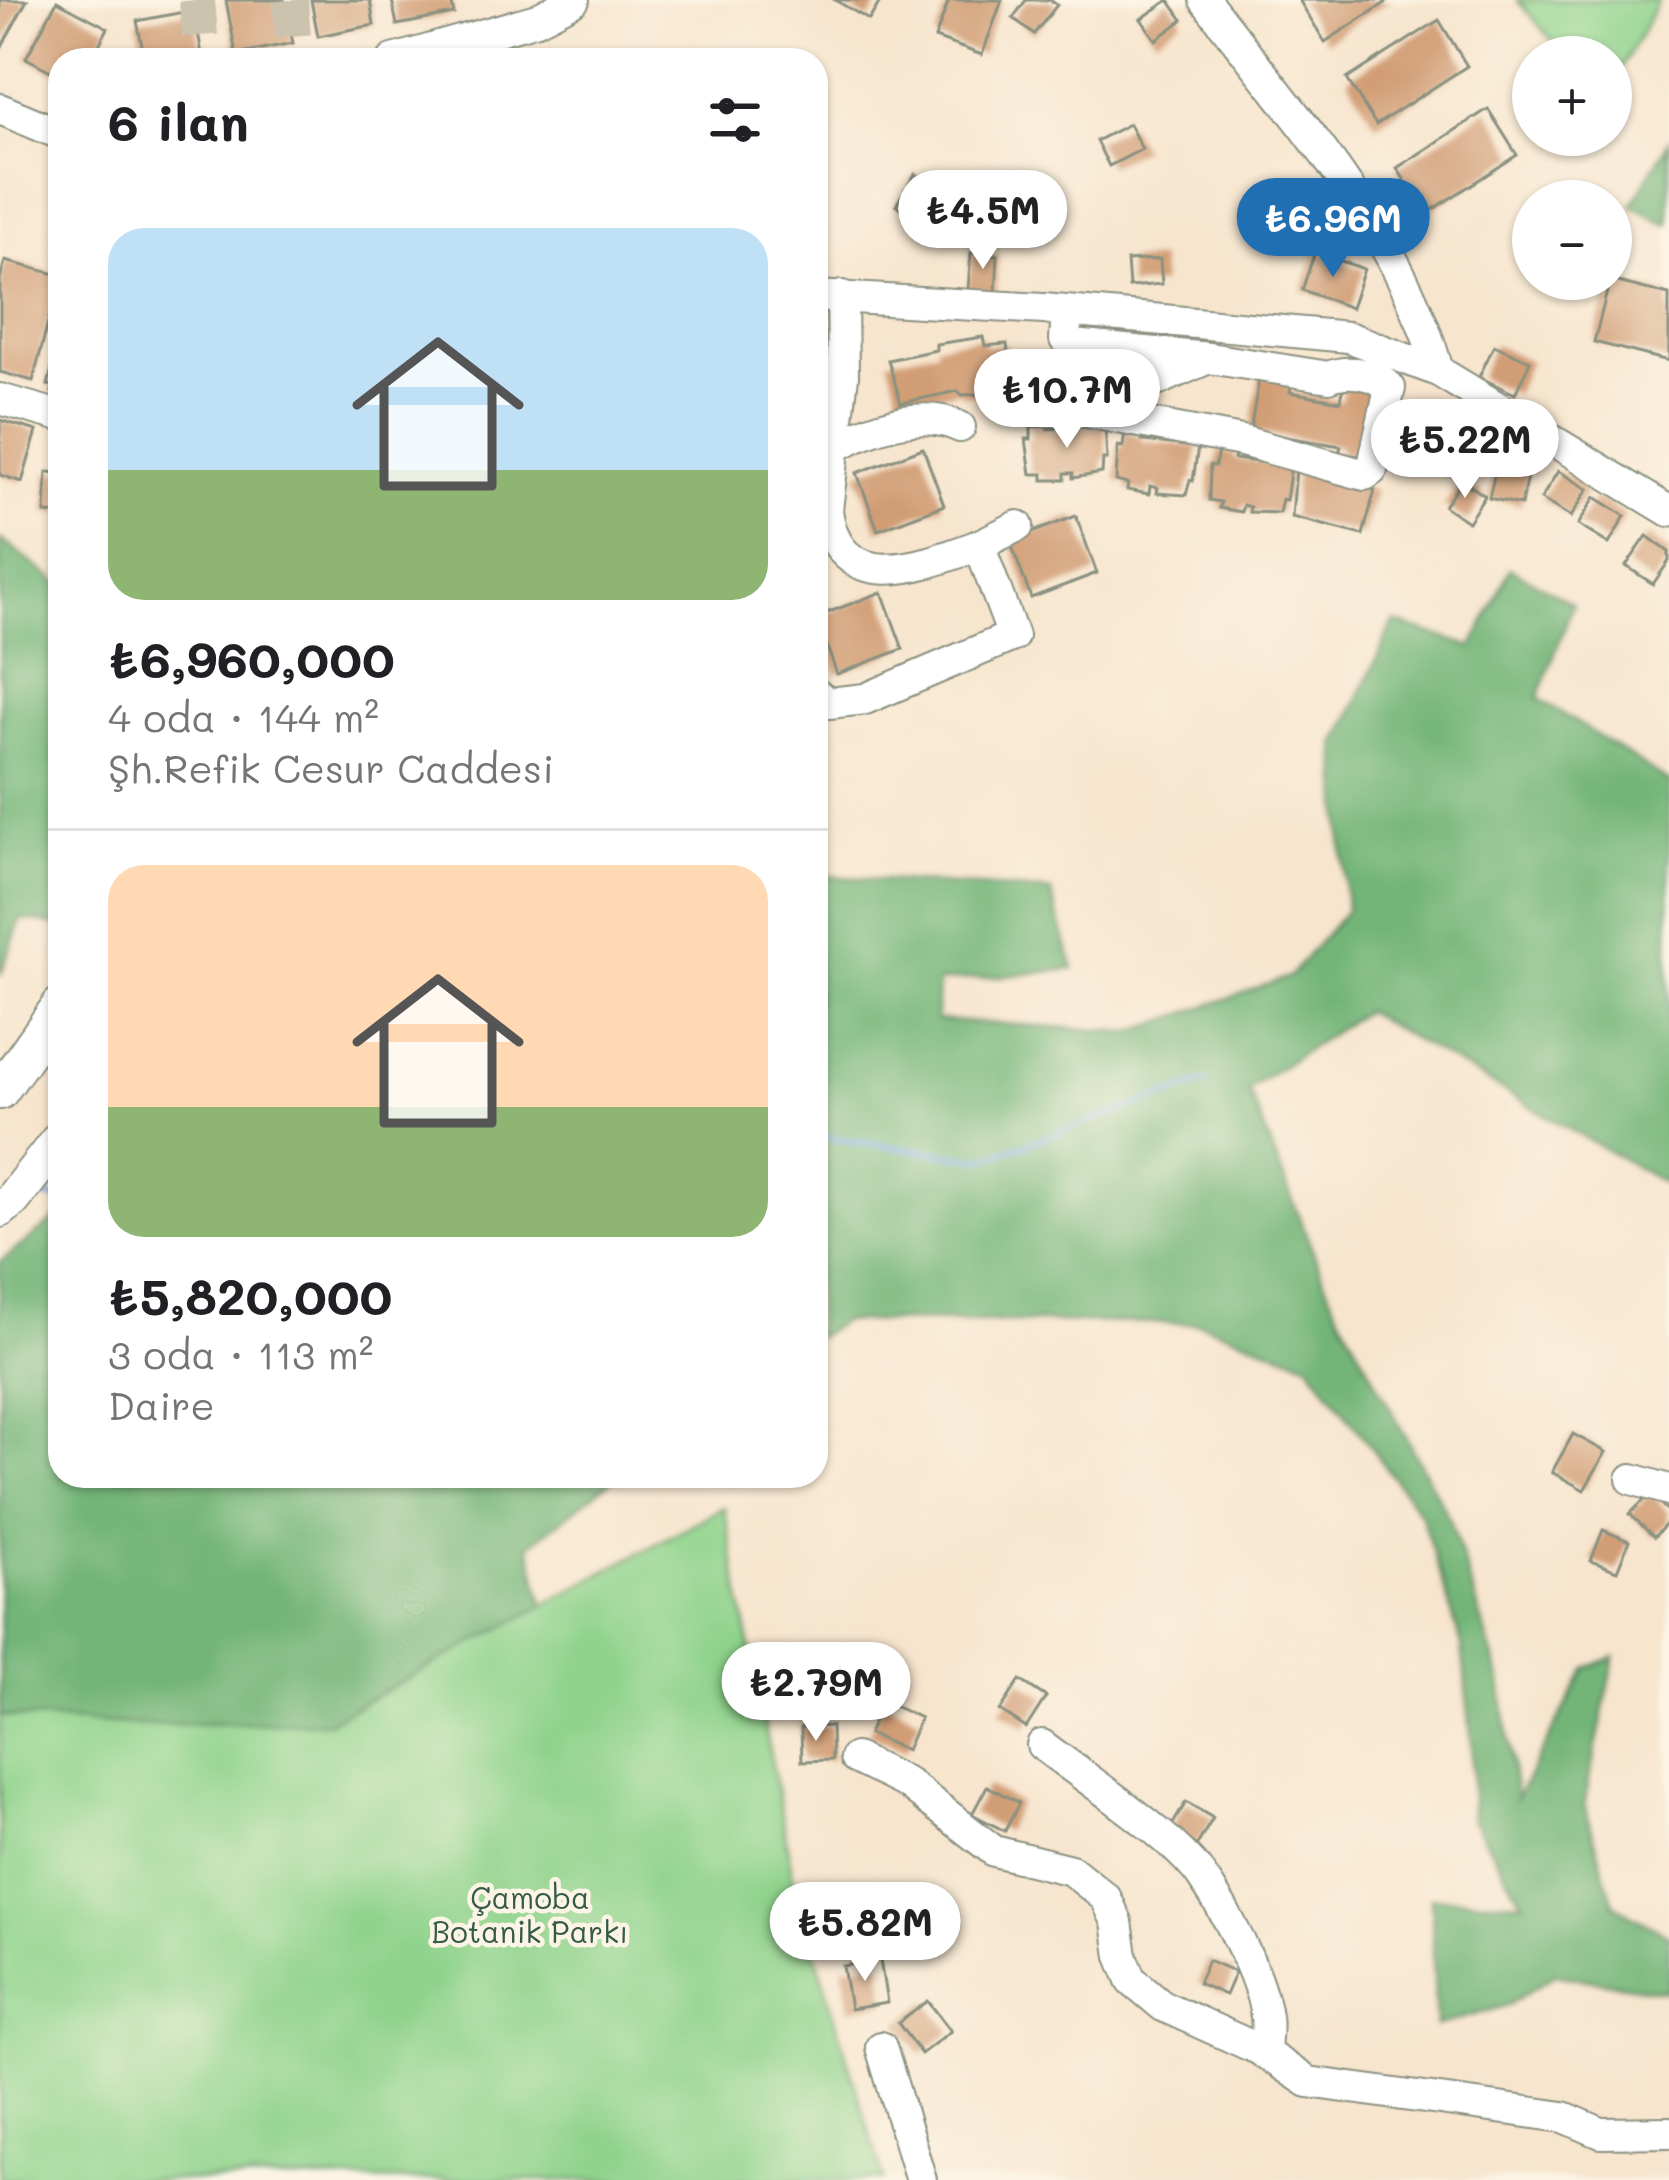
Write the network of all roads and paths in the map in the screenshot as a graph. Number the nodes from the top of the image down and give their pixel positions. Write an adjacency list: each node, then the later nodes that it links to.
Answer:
1 (574, 0): 3 (street)
2 (1205, 0): 9 (street)
3 (435, 48)
4 (0, 109): 5 (street)
5 (48, 129)
6 (829, 311): 7 (street); 15 (street)
7 (1067, 312): 8 (street); 9 (street)
8 (1209, 358): 12 (street); 12 (street)
9 (1438, 371): 17 (street)
10 (0, 399): 13 (street)
11 (1033, 411): 12 (street)
12 (1087, 412)
13 (48, 413)
14 (960, 427): 15 (street)
15 (834, 447): 16 (street)
16 (828, 501)
17 (1669, 511)
18 (828, 518): 20 (street)
19 (1018, 526): 20 (street)
20 (979, 545): 21 (street)
21 (828, 702)
22 (48, 1025): 23 (main road)
23 (0, 1091)
24 (48, 1154): 25 (main road)
25 (0, 1209)
26 (1633, 1480): 27 (street)
27 (1669, 1490)
28 (1042, 1745): 31 (street)
29 (854, 1758): 31 (street)
30 (881, 2047): 33 (street)
31 (1265, 2054): 32 (street)
32 (1669, 2132)
33 (921, 2180)

